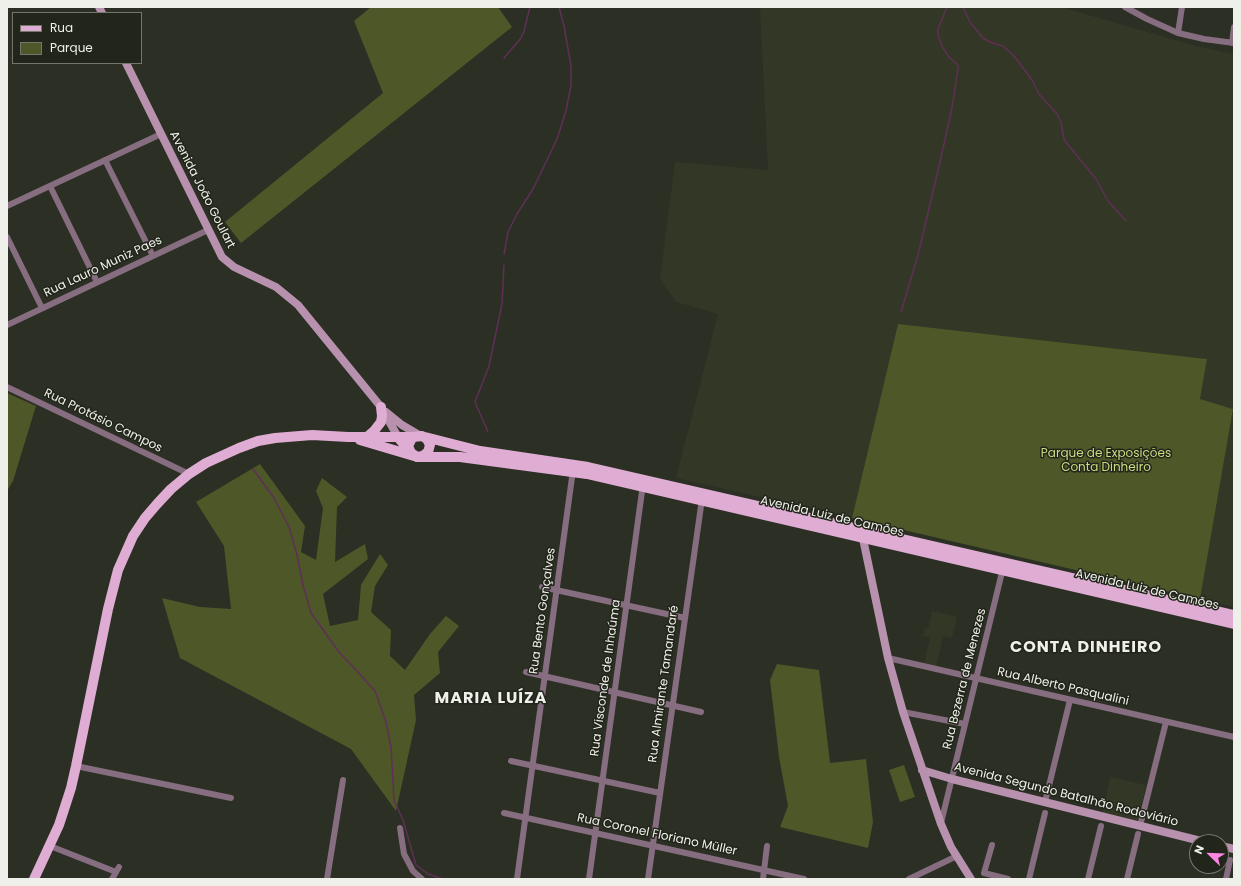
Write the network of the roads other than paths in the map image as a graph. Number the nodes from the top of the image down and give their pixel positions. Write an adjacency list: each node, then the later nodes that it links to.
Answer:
1 (1125, 7): 3 (street)
2 (1182, 7): 5 (street)
3 (1134, 9): 5 (street)
4 (1234, 27): 6 (street)
5 (1178, 33): 6 (street)
6 (1233, 43)
7 (126, 64): 8 (street, Avenida João Goulart)
8 (161, 134): 9 (street); 12 (street, Avenida João Goulart)
9 (105, 160): 10 (street); 14 (street)
10 (50, 186): 11 (street); 15 (street)
11 (7, 206)
12 (208, 230): 14 (street, Rua Lauro Muniz Paes); 19 (street, Avenida João Goulart)
13 (7, 237): 16 (street)
14 (153, 256): 15 (street, Rua Lauro Muniz Paes)
15 (97, 282): 16 (street, Rua Lauro Muniz Paes)
16 (42, 308): 17 (street, Rua Lauro Muniz Paes)
17 (7, 325)
18 (7, 387): 26 (street, Rua Protásio Campos)
19 (381, 407): 20 (street, Avenida João Goulart); 22 (main road); 23 (street, Avenida João Goulart)
20 (419, 436): 23 (main road, Avenida Luiz de Camões); 24 (main road); 24 (main road); 25 (main road, Avenida Luiz de Camões)
21 (348, 437): 22 (main road, Avenida Luiz de Camões); 24 (main road, Avenida Luiz de Camões); 26 (main road)
22 (367, 437): 23 (main road, Avenida Luiz de Camões)
23 (398, 437): 24 (main road)
24 (415, 455): 25 (main road, Avenida Luiz de Camões)
25 (574, 468): 27 (main road, Avenida Luiz de Camões); 32 (street, Rua Bento Gonçalves)
26 (189, 474): 53 (main road)
27 (644, 483): 28 (main road, Avenida Luiz de Camões); 33 (street, Rua Visconde de Inhaúma)
28 (702, 497): 29 (main road, Avenida Luiz de Camões); 36 (street, Rua Almirante Tamandaré)
29 (862, 534): 30 (main road, Avenida Luiz de Camões); 39 (street)
30 (1004, 566): 34 (main road, Avenida Luiz de Camões); 42 (street, Rua Bezerra de Menezes)
31 (542, 587): 32 (street)
32 (557, 590): 33 (street); 41 (street, Rua Bento Gonçalves)
33 (627, 605): 36 (street); 43 (street, Rua Visconde de Inhaúma)
34 (1184, 608): 35 (main road, Avenida Luiz de Camões); 37 (main road, Avenida Luiz de Camões)
35 (1229, 614): 37 (main road)
36 (685, 618): 45 (street, Rua Almirante Tamandaré)
37 (1216, 619): 38 (main road, Avenida Luiz de Camões)
38 (1234, 624)
39 (888, 658): 42 (street, Rua Alberto Pasqualini); 47 (street)
40 (526, 672): 41 (street)
41 (545, 677): 43 (street); 52 (street, Rua Bento Gonçalves)
42 (976, 678): 44 (street, Rua Alberto Pasqualini); 49 (street, Rua Bezerra de Menezes)
43 (615, 692): 45 (street); 57 (street, Rua Visconde de Inhaúma)
44 (1070, 700): 48 (street, Rua Alberto Pasqualini); 60 (street)
45 (672, 705): 46 (street); 58 (street, Rua Almirante Tamandaré)
46 (701, 712)
47 (903, 712): 49 (street); 54 (street)
48 (1166, 722): 50 (street, Rua Alberto Pasqualini); 66 (street)
49 (965, 724): 55 (street, Rua Bezerra de Menezes)
50 (1234, 737)
51 (511, 761): 52 (street)
52 (532, 765): 57 (street); 63 (street, Rua Bento Gonçalves)
53 (76, 766): 59 (street); 72 (main road)
54 (922, 770): 55 (street, Avenida Segundo Batalhão Rodoviário); 64 (street)
55 (952, 778): 60 (street, Avenida Segundo Batalhão Rodoviário); 64 (street, Rua Bezerra de Menezes)
56 (343, 780): 80 (street)
57 (602, 780): 58 (street); 68 (street, Rua Visconde de Inhaúma)
58 (660, 793): 73 (street, Rua Almirante Tamandaré)
59 (231, 798)
60 (1045, 802): 66 (street, Avenida Segundo Batalhão Rodoviário)
61 (504, 813): 63 (street, Rua Coronel Floriano Müller)
62 (1045, 813): 90 (street)
63 (525, 818): 68 (street, Rua Coronel Floriano Müller); 82 (street, Rua Bento Gonçalves)
64 (941, 824): 75 (street)
65 (1101, 826): 91 (street)
66 (1140, 826): 70 (street, Avenida Segundo Batalhão Rodoviário)
67 (400, 828): 81 (street)
68 (595, 833): 73 (street, Rua Coronel Floriano Müller); 83 (street, Rua Visconde de Inhaúma)
69 (1138, 834): 92 (street)
70 (1189, 838)
71 (992, 845): 89 (street)
72 (50, 846): 78 (main road); 79 (street)
73 (652, 846): 77 (street, Rua Coronel Floriano Müller); 84 (street, Rua Almirante Tamandaré)
74 (767, 846): 77 (street)
75 (957, 856): 87 (street); 88 (street)
76 (1230, 860): 93 (street)
77 (764, 870): 85 (street); 86 (street, Rua Coronel Floriano Müller)
78 (34, 879)
79 (112, 879)
80 (327, 879)
81 (422, 879)
82 (517, 879)
83 (589, 879)
84 (648, 879)
85 (763, 879)
86 (804, 879)
87 (909, 879)
88 (971, 879)
89 (1007, 879)
90 (1029, 879)
91 (1088, 879)
92 (1127, 879)
93 (1226, 879)

